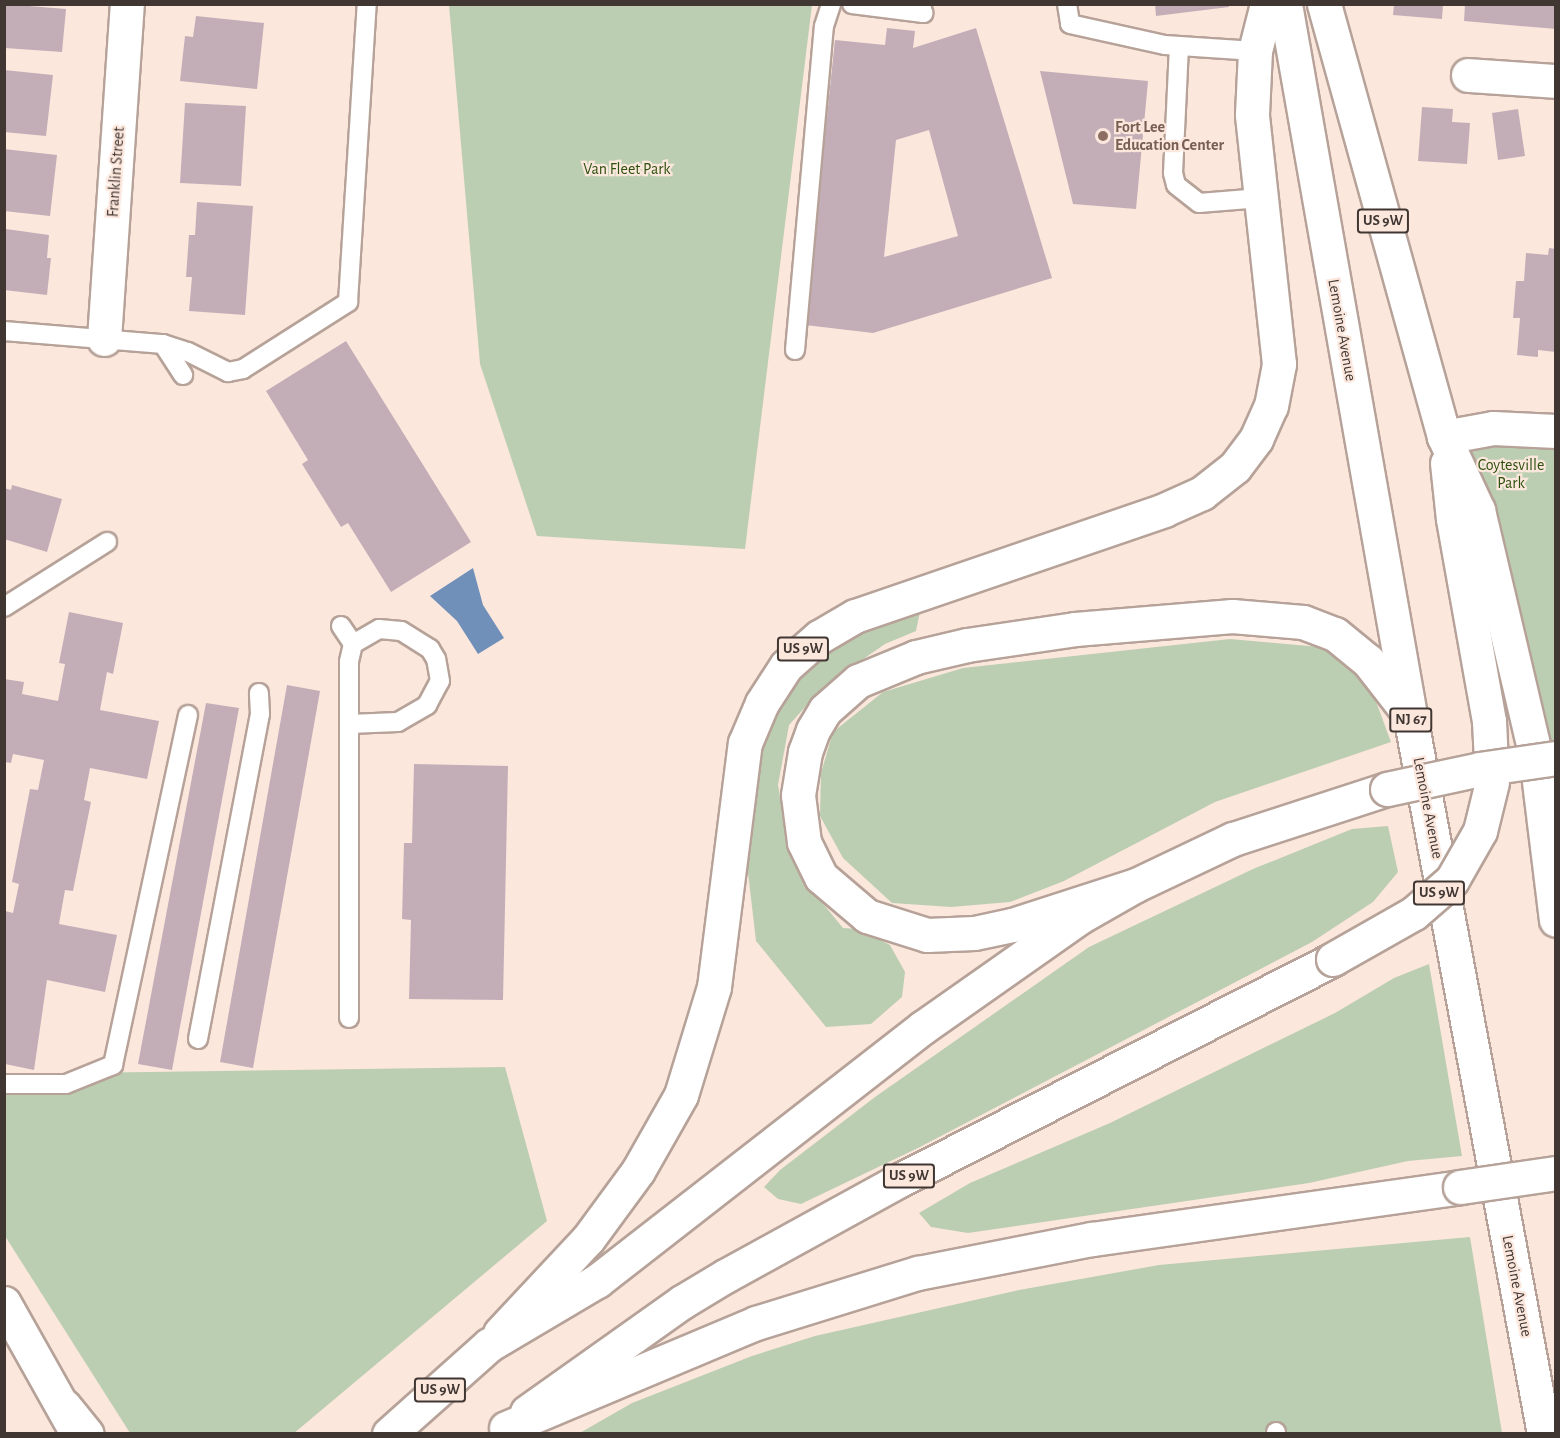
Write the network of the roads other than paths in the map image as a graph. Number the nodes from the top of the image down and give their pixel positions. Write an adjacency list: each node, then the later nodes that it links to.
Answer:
1 (127, 4): 16 (main road, Franklin Street)
2 (367, 4): 17 (lane)
3 (831, 4): 18 (lane)
4 (852, 4): 9 (lane)
5 (1067, 4): 10 (lane)
6 (1267, 4): 11 (main road, US 9W)
7 (1285, 4): 28 (main road, Lemoine Avenue / NJ 67)
8 (1324, 4): 21 (main road, US 9W)
9 (922, 9)
10 (1179, 46): 11 (lane); 14 (lane)
11 (1255, 51): 14 (main road, US 9W)
12 (1468, 75): 13 (main road)
13 (1556, 81)
14 (1262, 198): 38 (main road, US 9W)
15 (4, 331): 16 (lane)
16 (104, 339): 17 (lane)
17 (163, 344): 19 (lane)
18 (795, 350)
19 (183, 375)
20 (1556, 431): 21 (main road)
21 (1444, 437): 32 (main road); 40 (main road, US 9W, bridge)
22 (107, 542): 23 (lane)
23 (4, 607)
24 (341, 626): 25 (lane)
25 (353, 644): 29 (lane); 29 (lane)
26 (258, 693): 34 (lane)
27 (188, 715): 35 (lane)
28 (1410, 715): 31 (main road); 43 (main road, Lemoine Avenue / NJ 67)
29 (349, 724): 33 (lane)
30 (1556, 758): 31 (main road, bridge)
31 (1136, 885): 38 (main road)
32 (1556, 920)
33 (349, 1018)
34 (198, 1039)
35 (4, 1084)
36 (1556, 1173): 40 (main road, bridge)
37 (4, 1303): 39 (main road)
38 (489, 1345): 42 (main road, US 9W)
39 (71, 1420): 41 (main road)
40 (503, 1431)
41 (87, 1434)
42 (389, 1434)
43 (1544, 1434)

